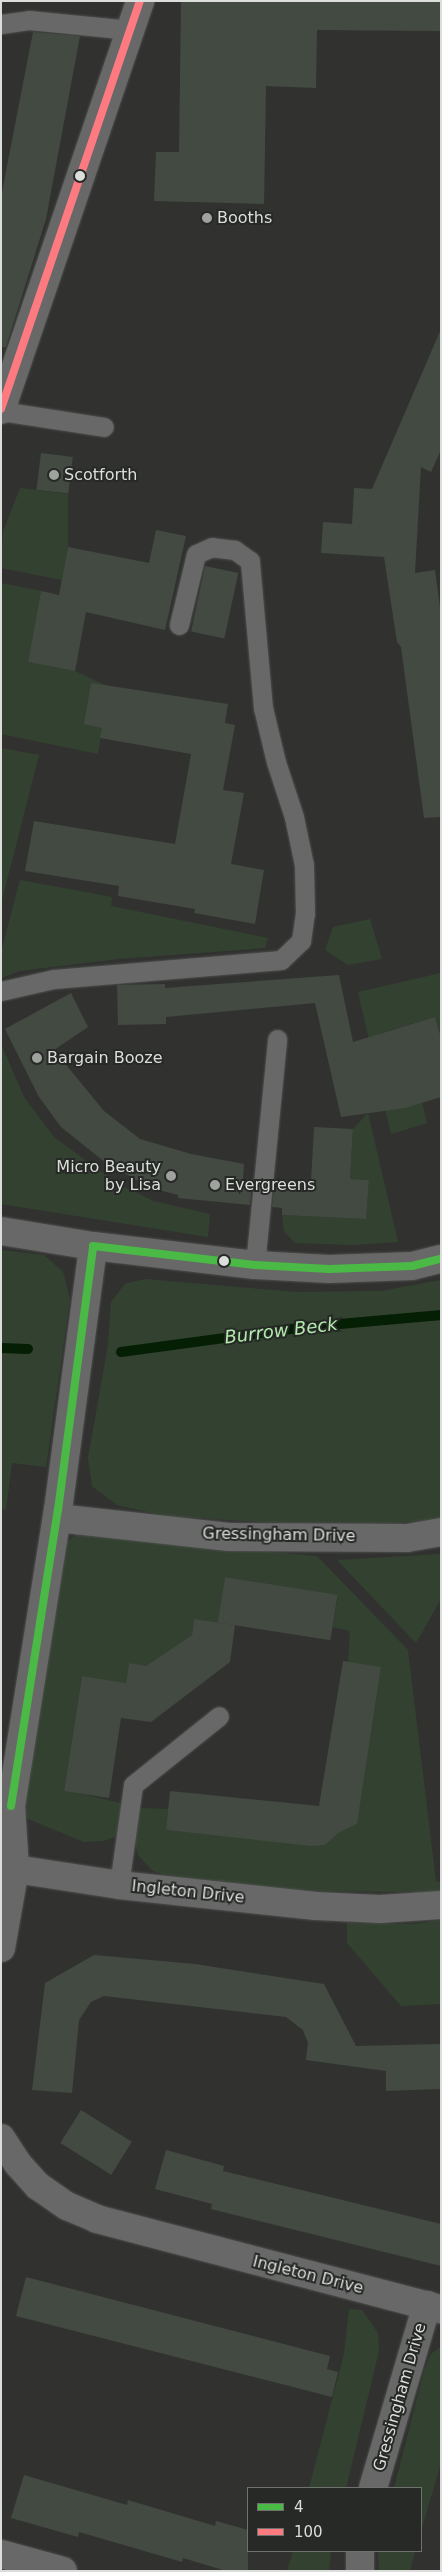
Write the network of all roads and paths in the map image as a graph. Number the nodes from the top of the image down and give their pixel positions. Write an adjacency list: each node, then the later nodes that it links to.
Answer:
1 (140, 1): 3 (street)
2 (1, 24): 3 (lane)
3 (131, 30): 4 (street)
4 (1, 411): 5 (lane)
5 (104, 427)
6 (179, 625): 7 (lane)
7 (1, 991)
8 (277, 1039): 12 (lane)
9 (1, 1231): 10 (street)
10 (93, 1246): 12 (street); 13 (street)
11 (441, 1260): 12 (street)
12 (255, 1265)
13 (57, 1518): 14 (street, Gressingham Drive); 16 (street)
14 (441, 1532)
15 (219, 1716): 18 (lane)
16 (6, 1805): 17 (street)
17 (15, 1869): 18 (street, Ingleton Drive); 20 (street)
18 (119, 1885): 19 (street, Ingleton Drive)
19 (441, 1905)
20 (1, 1948)
21 (1, 2138): 22 (street, Ingleton Drive)
22 (434, 2307): 23 (street, Gressingham Drive)
23 (374, 2487)
24 (360, 2552): 27 (street)
25 (1, 2554): 26 (street)
26 (63, 2571)
27 (360, 2571)

